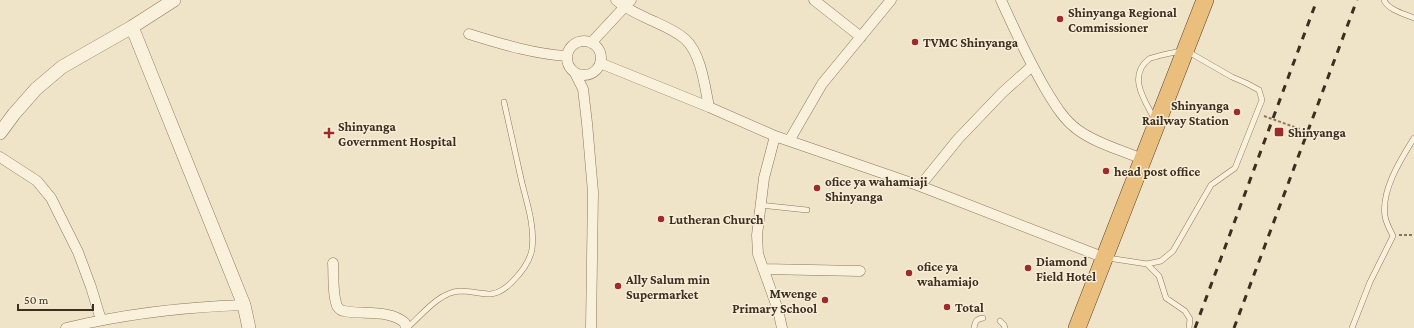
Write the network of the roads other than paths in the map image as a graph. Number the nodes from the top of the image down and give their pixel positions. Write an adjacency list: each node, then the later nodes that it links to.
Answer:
1 (174, 0): 9 (street)
2 (814, 0): 11 (street)
3 (891, 0): 11 (street)
4 (1001, 0): 16 (street)
5 (1205, 0): 13 (highway)
6 (1384, 0): 8 (lane)
7 (624, 2): 12 (street); 19 (street)
8 (1414, 18)
9 (132, 27): 21 (street); 35 (street)
10 (469, 34): 14 (street)
11 (861, 37): 24 (street)
12 (591, 43): 14 (street); 15 (street)
13 (1186, 50): 20 (highway); 20 (lane); 32 (lane)
14 (567, 56): 17 (street)
15 (600, 63): 17 (street); 19 (street)
16 (1032, 66): 26 (street); 27 (street)
17 (575, 73): 42 (street)
18 (504, 102): 41 (lane)
19 (709, 107): 22 (street)
20 (1156, 123): 26 (highway)
21 (0, 133)
22 (775, 136): 24 (street); 28 (street)
23 (1414, 138): 48 (lane)
24 (789, 141): 27 (street)
25 (0, 157): 37 (street)
26 (1142, 159): 30 (highway)
27 (920, 186): 30 (street)
28 (760, 205): 29 (lane); 33 (street)
29 (807, 210)
30 (1105, 258): 32 (lane); 46 (highway)
31 (333, 263): 41 (street)
32 (1147, 264): 47 (lane)
33 (763, 269): 34 (street); 43 (street)
34 (860, 271)
35 (244, 305): 37 (street); 40 (street)
36 (983, 318): 44 (lane)
37 (102, 320): 39 (street)
38 (1000, 321): 45 (lane)
39 (66, 328)
40 (249, 328)
41 (407, 328)
42 (591, 328)
43 (782, 328)
44 (974, 328)
45 (1005, 328)
46 (1077, 328)
47 (1189, 328)
48 (1352, 328)

